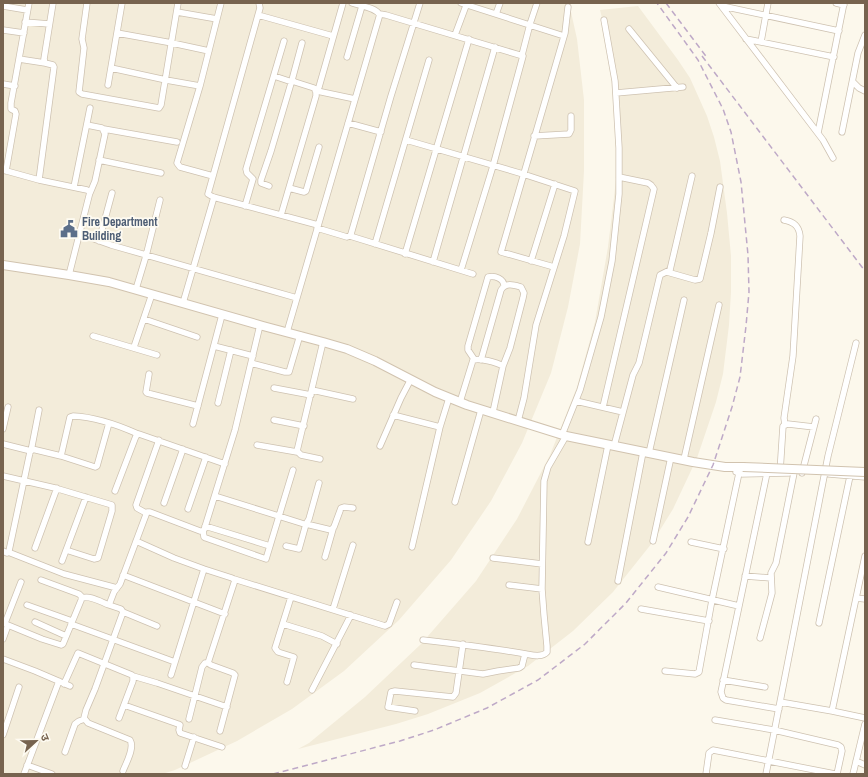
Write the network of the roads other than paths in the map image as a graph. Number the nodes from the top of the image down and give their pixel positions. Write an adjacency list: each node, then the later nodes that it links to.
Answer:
1 (29, 3): 21 (street)
2 (53, 3): 31 (street)
3 (87, 3): 58 (street)
4 (122, 3): 37 (street)
5 (178, 3): 22 (street)
6 (221, 3): 27 (street)
7 (259, 3): 24 (street)
8 (343, 3): 40 (street)
9 (352, 3): 19 (street)
10 (420, 3): 30 (street)
11 (500, 3): 23 (street)
12 (537, 3): 32 (street)
13 (768, 3): 26 (street)
14 (836, 3): 17 (street)
15 (465, 4): 23 (street); 38 (street)
16 (721, 4): 26 (street); 43 (street)
17 (844, 4): 35 (street)
18 (3, 6): 21 (street)
19 (362, 6): 25 (street); 51 (street)
20 (568, 7): 41 (street)
21 (27, 10): 29 (street)
22 (177, 12): 27 (street); 46 (street)
23 (496, 14): 32 (street)
24 (258, 15): 40 (street); 89 (street)
25 (380, 15): 30 (street); 68 (street)
26 (766, 16): 35 (street); 45 (street)
27 (217, 19): 49 (street)
28 (604, 20): 67 (street)
29 (26, 22): 31 (street); 36 (street)
30 (414, 23): 38 (street); 74 (street)
31 (49, 24): 55 (street)
32 (530, 24): 41 (street); 50 (street)
33 (629, 29): 67 (street)
34 (3, 30): 36 (street)
35 (839, 31): 52 (street)
36 (24, 33): 53 (street)
37 (117, 33): 46 (street); 56 (street)
38 (456, 35): 42 (street)
39 (865, 35): 60 (street)
40 (333, 36): 65 (street)
41 (564, 36): 77 (street)
42 (469, 39): 48 (street); 81 (street)
43 (746, 39): 45 (street); 76 (street)
44 (284, 41): 57 (street)
45 (761, 42): 52 (street)
46 (172, 43): 49 (street); 58 (street)
47 (302, 43): 59 (street)
48 (495, 47): 50 (street); 82 (street)
49 (209, 51): 64 (street)
50 (522, 55): 85 (street)
51 (347, 57)
52 (834, 57): 76 (street)
53 (19, 58): 55 (street); 63 (street)
54 (429, 60): 78 (street)
55 (45, 63): 92 (street)
56 (111, 68): 58 (street); 62 (street)
57 (274, 76): 59 (street); 102 (street)
58 (166, 80): 64 (street)
59 (292, 81): 65 (street); 94 (street)
60 (853, 82): 66 (street); 75 (street)
61 (3, 84): 63 (street)
62 (108, 85)
63 (15, 86): 86 (street)
64 (200, 86): 89 (street)
65 (317, 91): 68 (street); 97 (street)
66 (865, 91)
67 (616, 93): 91 (street)
68 (355, 99): 71 (street)
69 (90, 108): 72 (street)
70 (571, 116): 77 (street)
71 (348, 123): 74 (street); 105 (street)
72 (87, 126): 73 (street); 95 (street)
73 (104, 129): 79 (street); 84 (street)
74 (381, 132): 107 (street)
75 (842, 132)
76 (818, 134): 83 (street)
77 (534, 136): 88 (street)
78 (406, 140): 81 (street); 109 (street)
79 (177, 142)
80 (319, 147): 97 (street)
81 (436, 149): 82 (street); 110 (street)
82 (464, 157): 85 (street); 113 (street)
83 (833, 158)
84 (99, 160): 87 (street); 98 (street)
85 (493, 166): 88 (street); 117 (street)
86 (5, 171): 92 (street)
87 (161, 173)
88 (523, 174): 93 (street); 112 (street)
89 (213, 176): 100 (street)
90 (692, 176): 118 (street)
91 (619, 178): 152 (street); 157 (street)
92 (39, 180): 95 (street)
93 (555, 184): 112 (street); 115 (street)
94 (269, 186)
95 (74, 187): 98 (street)
96 (720, 187): 118 (street)
97 (289, 188): 103 (street)
98 (90, 193): 106 (street)
99 (112, 193): 108 (street)
100 (214, 197): 102 (street); 116 (street)
101 (160, 200): 111 (street)
102 (245, 206): 103 (street)
103 (281, 215): 105 (street)
104 (784, 220): 168 (street)
105 (318, 227): 107 (street); 124 (street)
106 (80, 234): 108 (street); 120 (street)
107 (350, 236): 109 (street)
108 (99, 241): 111 (street)
109 (375, 244): 110 (street)
110 (405, 254): 113 (street)
111 (146, 255): 116 (street); 122 (street)
112 (531, 261): 115 (street)
113 (433, 262): 117 (street)
114 (3, 265): 120 (main road)
115 (554, 267): 165 (street)
116 (193, 268): 124 (street); 126 (street)
117 (461, 270): 119 (street)
118 (668, 272): 161 (street)
119 (473, 274)
120 (69, 275): 122 (main road)
121 (504, 286): 142 (street); 143 (street); 145 (street)
122 (136, 289): 123 (main road)
123 (152, 294): 126 (main road); 129 (street)
124 (297, 298): 131 (street)
125 (684, 300): 183 (street)
126 (183, 302): 128 (main road)
127 (719, 305): 188 (street)
128 (222, 314): 130 (main road); 137 (street)
129 (144, 319): 134 (street); 138 (street)
130 (260, 325): 131 (main road); 141 (street)
131 (287, 332): 132 (main road)
132 (300, 335): 135 (main road); 144 (street)
133 (93, 336): 138 (street)
134 (197, 337)
135 (323, 342): 147 (main road); 149 (street)
136 (856, 343): 197 (street)
137 (214, 346): 139 (street); 155 (street)
138 (134, 347): 140 (street)
139 (231, 350): 141 (street); 154 (street)
140 (157, 355)
141 (253, 356): 144 (street)
142 (474, 359): 143 (street); 153 (street)
143 (481, 360): 145 (street)
144 (252, 363): 189 (street)
145 (503, 366): 160 (street)
146 (150, 374): 155 (street)
147 (411, 379): 150 (main road); 162 (street)
148 (274, 388): 149 (street)
149 (311, 393): 151 (street); 169 (street)
150 (449, 398): 153 (main road); 170 (street)
151 (352, 399)
152 (576, 401): 157 (street); 174 (street)
153 (460, 402): 159 (main road)
154 (218, 403)
155 (198, 406): 167 (street)
156 (8, 407): 172 (street)
157 (603, 407): 161 (street)
158 (39, 410): 181 (street)
159 (481, 410): 160 (main road); 207 (street)
160 (493, 412): 165 (main road)
161 (623, 412): 179 (street)
162 (393, 415): 170 (street); 178 (street)
163 (816, 419): 171 (street)
164 (274, 420): 169 (street)
165 (518, 421): 174 (main road)
166 (109, 423): 173 (street); 184 (street); 184 (street)
167 (193, 424)
168 (785, 425): 171 (street); 194 (street)
169 (304, 426): 182 (street)
170 (440, 427): 223 (street)
171 (814, 427): 196 (street)
172 (3, 430)
173 (138, 434): 175 (street); 204 (street)
174 (564, 436): 179 (main road); 232 (street)
175 (159, 440): 180 (street); 211 (street)
176 (3, 444): 181 (street)
177 (257, 445): 182 (street)
178 (380, 446)
179 (611, 446): 183 (main road); 218 (street)
180 (183, 449): 185 (street); 208 (street)
181 (30, 451): 184 (street); 201 (street)
182 (298, 452): 187 (street)
183 (646, 452): 186 (main road); 239 (street)
184 (61, 456)
185 (206, 457): 189 (street); 210 (street)
186 (671, 457): 188 (main road); 217 (street)
187 (320, 459)
188 (684, 460): 190 (main road)
189 (225, 464): 205 (street)
190 (739, 469): 192 (main road, bridge); 193 (street); 225 (street)
191 (293, 470): 212 (street)
192 (865, 472)
193 (767, 473): 194 (street); 235 (street)
194 (780, 473): 195 (street)
195 (794, 473): 196 (street); 236 (street)
196 (802, 473): 197 (street)
197 (825, 474): 199 (street); 291 (street)
198 (3, 476): 201 (street)
199 (850, 476): 200 (street); 263 (street)
200 (865, 477)
201 (24, 480): 203 (street); 227 (street)
202 (319, 483): 213 (street)
203 (57, 488): 206 (street); 224 (street)
204 (115, 491)
205 (215, 496): 212 (street); 214 (street)
206 (86, 497): 226 (street); 226 (street)
207 (455, 502)
208 (164, 503)
209 (353, 508): 215 (street)
210 (188, 509)
211 (146, 513): 214 (street); 216 (street)
212 (279, 517): 213 (street); 221 (street)
213 (306, 524): 215 (street); 222 (street)
214 (204, 529): 221 (street); 221 (street)
215 (333, 529): 229 (street)
216 (136, 541): 233 (street); 234 (street)
217 (653, 541)
218 (588, 542)
219 (690, 542): 225 (street)
220 (353, 545): 255 (street)
221 (270, 546)
222 (286, 546)
223 (412, 547)
224 (35, 548)
225 (724, 549): 249 (street)
226 (66, 550): 231 (street)
227 (6, 552): 243 (street)
228 (865, 556): 247 (street)
229 (325, 558)
230 (493, 558): 232 (street)
231 (62, 561)
232 (542, 564): 244 (street)
233 (204, 569): 237 (street); 250 (street)
234 (123, 575): 243 (street); 250 (street)
235 (745, 576): 236 (street); 254 (street)
236 (771, 578): 269 (street)
237 (234, 579): 245 (street); 258 (street)
238 (42, 580): 246 (street)
239 (618, 581)
240 (21, 582): 264 (street)
241 (509, 585): 244 (street)
242 (658, 587): 249 (street)
243 (116, 588): 253 (street)
244 (542, 589): 274 (street)
245 (291, 597): 255 (street); 265 (street)
246 (83, 598): 253 (street); 262 (street)
247 (856, 598): 248 (street); 296 (street)
248 (865, 599)
249 (712, 600): 254 (street); 260 (street)
250 (194, 602): 258 (street); 276 (street)
251 (397, 602): 259 (street)
252 (27, 605): 262 (street)
253 (109, 605): 257 (street)
254 (739, 606): 284 (street)
255 (333, 609): 259 (street)
256 (641, 609): 260 (street)
257 (123, 612): 266 (street); 270 (street)
258 (225, 614): 277 (street)
259 (352, 615): 272 (street)
260 (708, 621): 281 (street)
261 (35, 622): 267 (street)
262 (71, 623): 267 (street); 270 (street)
263 (819, 623)
264 (5, 624): 267 (street); 268 (street)
265 (283, 624): 272 (street); 285 (street)
266 (157, 626)
267 (66, 636)
268 (3, 638)
269 (760, 638)
270 (112, 640): 276 (street); 278 (street)
271 (423, 640): 273 (street)
272 (337, 644): 289 (street)
273 (462, 644): 274 (street); 280 (street)
274 (525, 654): 280 (street)
275 (3, 659): 286 (street)
276 (175, 662): 282 (street)
277 (208, 662): 290 (street); 293 (street)
278 (104, 663): 283 (street); 286 (street); 299 (street)
279 (414, 665): 280 (street)
280 (458, 671): 295 (street)
281 (665, 671)
282 (171, 675)
283 (133, 676): 290 (street); 292 (street)
284 (723, 680): 288 (street); 294 (street)
285 (287, 682)
286 (65, 684): 312 (street)
287 (19, 687): 306 (street)
288 (765, 687)
289 (312, 690)
290 (195, 696): 293 (street); 300 (street)
291 (780, 702): 294 (street); 296 (street)
292 (124, 705): 297 (street); 307 (street)
293 (227, 707): 304 (street)
294 (779, 709): 303 (street)
295 (415, 710)
296 (832, 711): 298 (street)
297 (119, 718)
298 (865, 718)
299 (85, 719): 309 (street); 315 (street)
300 (189, 719)
301 (715, 720): 303 (street)
302 (865, 724): 305 (street)
303 (774, 730): 311 (street); 320 (street)
304 (220, 731)
305 (864, 734): 310 (street)
306 (3, 735)
307 (194, 738): 308 (street); 314 (street)
308 (222, 747)
309 (65, 752)
310 (856, 760): 313 (street); 321 (street)
311 (768, 762): 318 (street); 319 (street); 320 (street)
312 (27, 765): 316 (street); 317 (street)
313 (865, 765)
314 (185, 766)
315 (123, 771)
316 (24, 774)
317 (52, 774)
318 (706, 774)
319 (766, 774)
320 (836, 774)
321 (853, 774)

